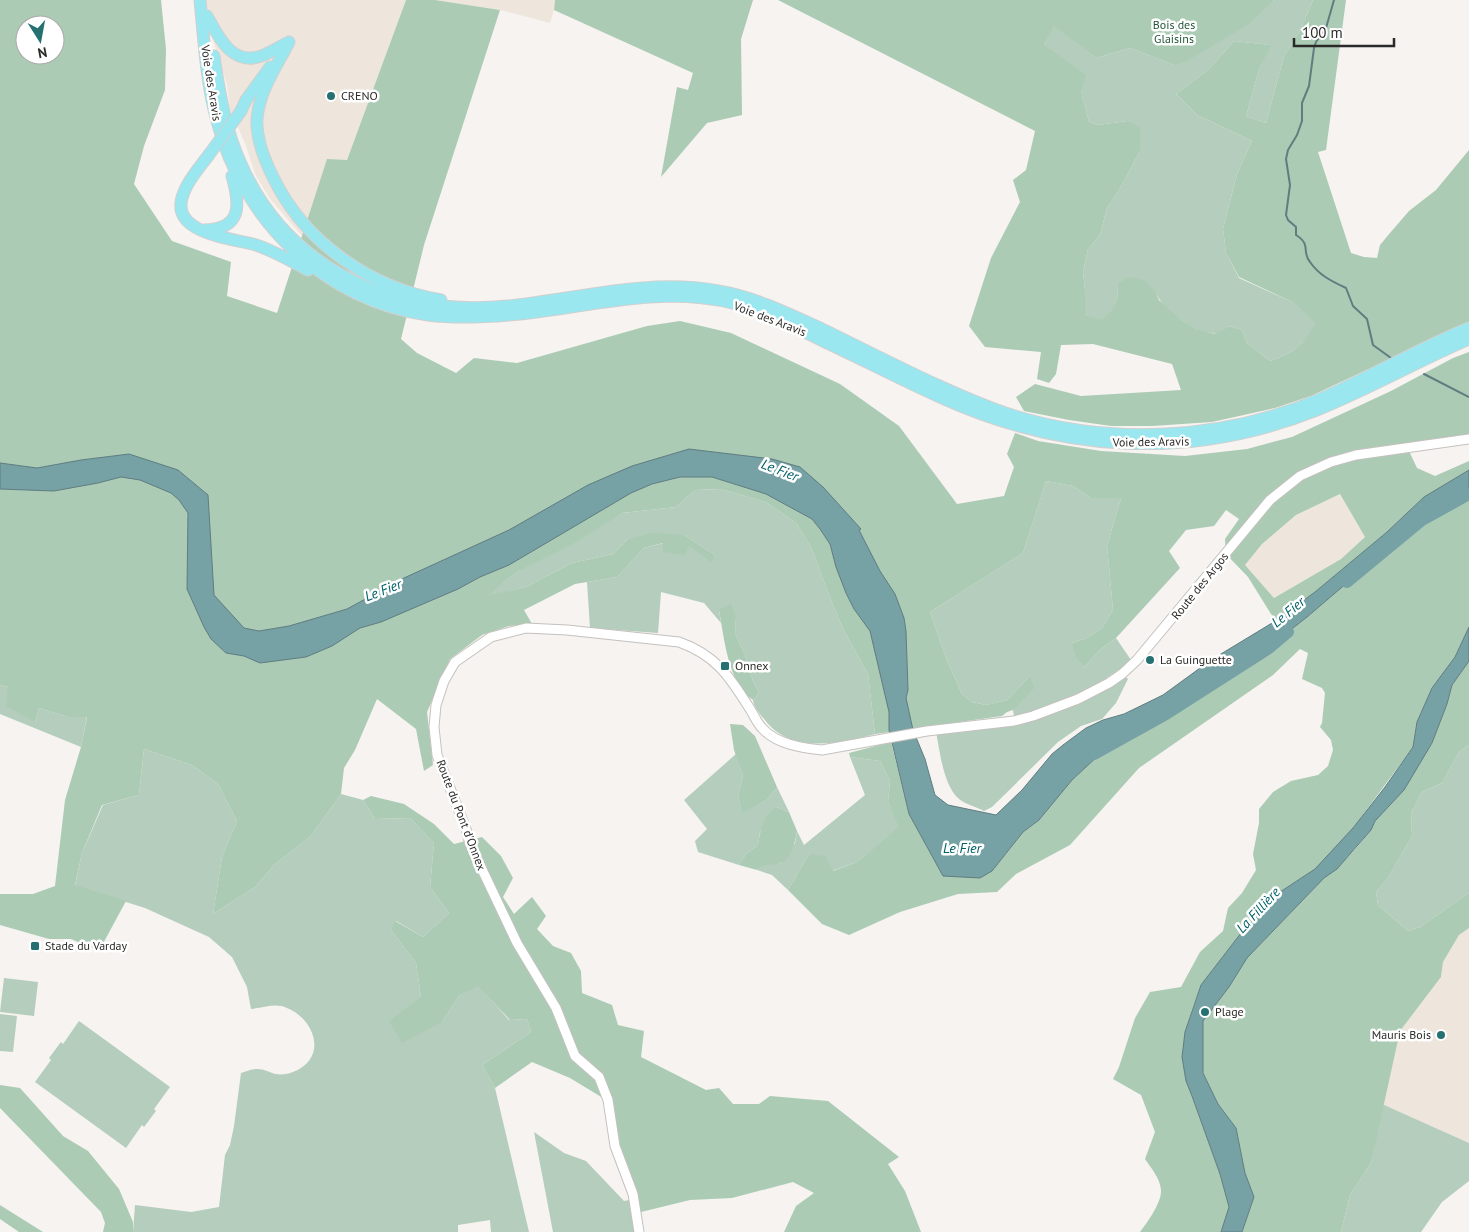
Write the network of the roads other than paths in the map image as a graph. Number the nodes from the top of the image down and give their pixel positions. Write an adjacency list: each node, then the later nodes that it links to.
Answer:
1 (202, 0): 2 (highway, Voie des Aravis); 6 (highway, Voie des Aravis)
2 (207, 16): 3 (highway); 9 (highway, Voie des Aravis)
3 (289, 42): 4 (highway); 5 (highway)
4 (260, 102): 5 (highway); 9 (highway)
5 (241, 111): 7 (highway, bridge)
6 (222, 137): 7 (highway); 8 (highway, Voie des Aravis)
7 (200, 230): 8 (highway)
8 (339, 285): 11 (highway, Voie des Aravis)
9 (498, 306): 10 (highway, Voie des Aravis)
10 (1469, 328)
11 (1469, 339)
12 (1469, 439): 13 (street, Route des Argos)
13 (877, 740): 14 (street, Route du Pont d'Onnex)
14 (639, 1232)

